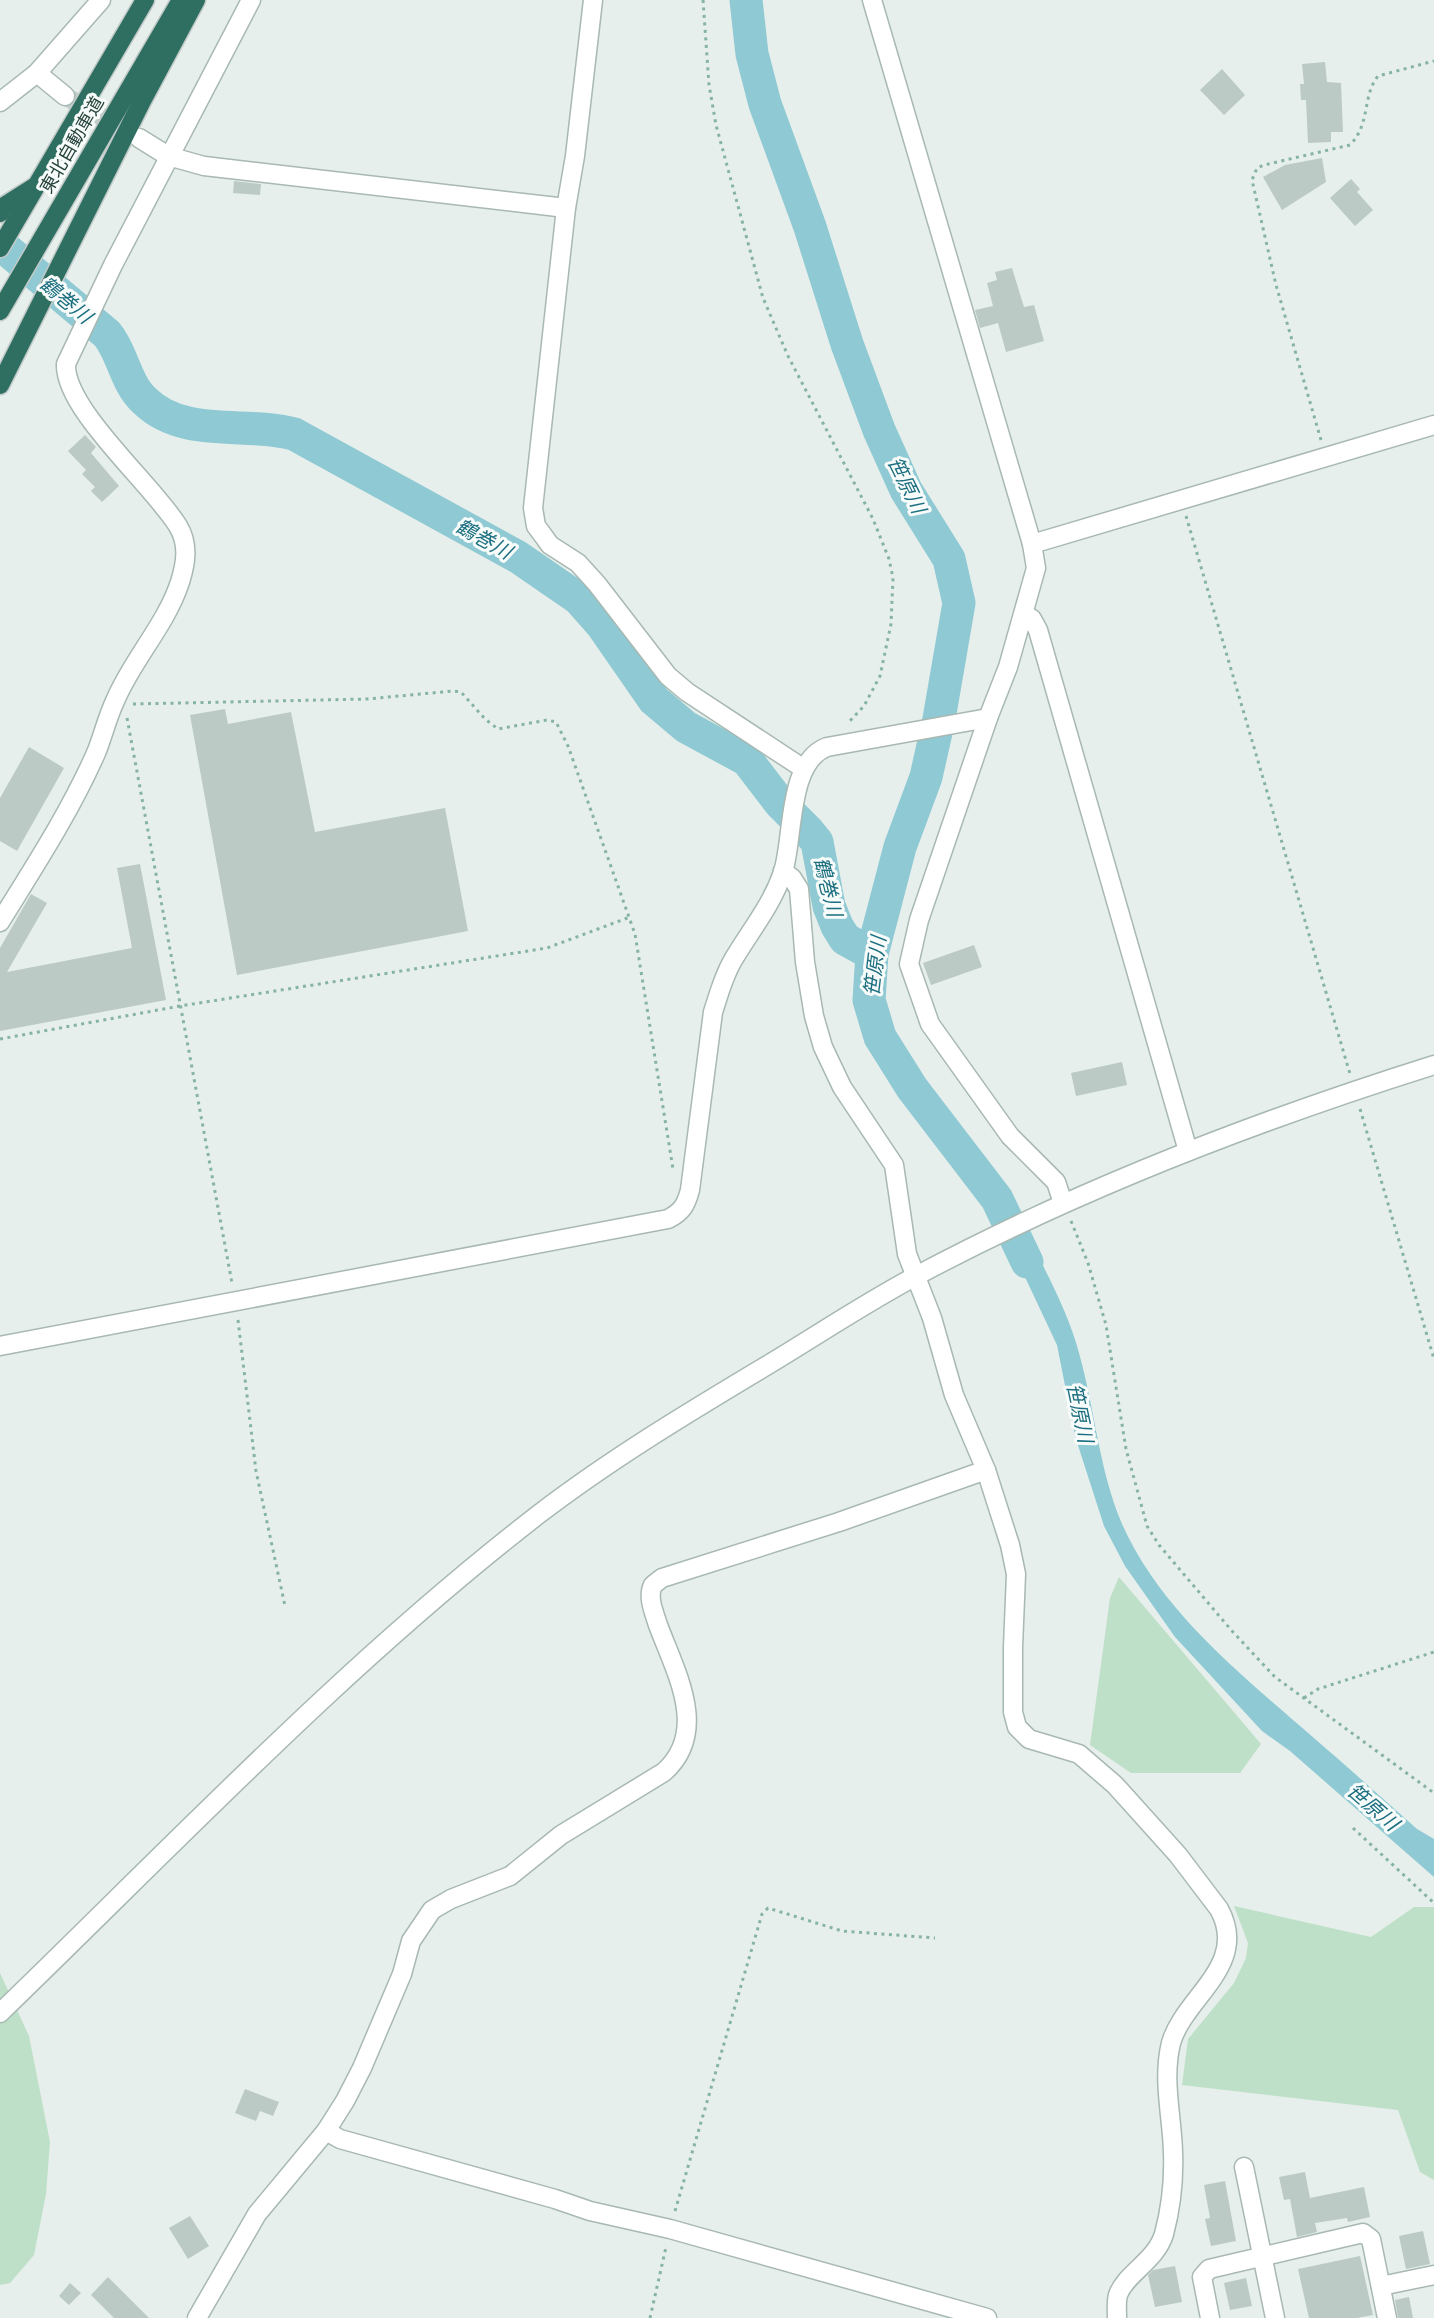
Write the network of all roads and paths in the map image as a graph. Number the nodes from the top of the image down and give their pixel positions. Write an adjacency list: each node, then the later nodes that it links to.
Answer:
1 (101, 0): 10 (street)
2 (144, 0): 16 (highway, 東北自動車道)
3 (181, 0): 18 (highway, 東北自動車道)
4 (196, 0): 19 (highway)
5 (251, 0): 14 (street)
6 (593, 0): 15 (street)
7 (703, 0): 27 (path)
8 (872, 0): 23 (street)
9 (1434, 61): 21 (path)
10 (37, 73): 11 (street); 12 (street)
11 (64, 96)
12 (0, 102)
13 (139, 138): 14 (street)
14 (168, 156): 15 (street); 25 (street)
15 (566, 208): 28 (street)
16 (8, 212): 17 (highway, 東北自動車道)
17 (0, 248)
18 (0, 311)
19 (0, 385)
20 (1434, 425): 21 (street)
21 (1326, 457): 22 (street)
22 (1181, 500): 23 (street); 35 (path)
23 (1032, 544): 24 (street)
24 (1024, 614): 26 (street); 36 (street)
25 (120, 701): 30 (path); 31 (street); 32 (path)
26 (988, 718): 28 (street); 38 (street)
27 (839, 727)
28 (802, 772): 29 (street)
29 (784, 864): 37 (street); 39 (street)
30 (630, 917): 32 (path); 37 (path)
31 (0, 922)
32 (180, 1006): 33 (path); 40 (path)
33 (0, 1039)
34 (1434, 1065): 35 (street)
35 (1355, 1090): 36 (street); 42 (path)
36 (1188, 1151): 38 (street)
37 (690, 1190): 40 (street)
38 (1063, 1203): 39 (street); 46 (path)
39 (914, 1276): 43 (street); 51 (street)
40 (235, 1300): 41 (street); 44 (path)
41 (0, 1346)
42 (1434, 1359)
43 (986, 1470): 52 (street); 61 (street)
44 (285, 1606)
45 (1434, 1652): 46 (path)
46 (1304, 1698): 47 (path)
47 (1434, 1792)
48 (1353, 1828): 49 (path)
49 (1434, 1903)
50 (935, 1938): 54 (path)
51 (0, 2013)
52 (326, 2131): 54 (street); 58 (street)
53 (1244, 2167): 55 (street)
54 (670, 2229): 59 (path); 60 (street)
55 (1262, 2257): 57 (street); 62 (street); 63 (street)
56 (1434, 2275): 57 (street)
57 (1381, 2286): 64 (street)
58 (197, 2318)
59 (650, 2318)
60 (987, 2318)
61 (1117, 2318)
62 (1210, 2318)
63 (1275, 2318)
64 (1387, 2318)

